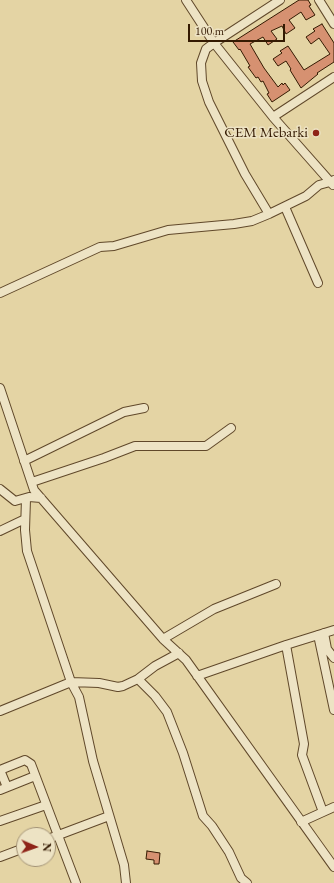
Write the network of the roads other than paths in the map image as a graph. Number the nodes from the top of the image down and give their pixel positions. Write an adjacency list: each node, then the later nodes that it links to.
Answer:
1 (186, 0): 5 (street)
2 (280, 0): 5 (street)
3 (319, 0): 4 (street)
4 (334, 24)
5 (214, 43): 7 (street); 10 (street)
6 (334, 77): 7 (street)
7 (273, 117): 8 (street)
8 (333, 182): 9 (street)
9 (285, 206): 10 (street); 11 (street)
10 (269, 214): 12 (street)
11 (318, 283)
12 (0, 293)
13 (0, 388): 16 (street)
14 (144, 408): 16 (street)
15 (231, 428): 17 (street)
16 (24, 461): 17 (street)
17 (33, 486): 19 (street); 20 (street)
18 (0, 489): 19 (street)
19 (28, 498): 20 (street); 21 (street)
20 (41, 498): 26 (street)
21 (25, 519): 22 (street); 32 (street)
22 (0, 531)
23 (276, 584): 26 (street)
24 (334, 630): 25 (street)
25 (321, 634): 27 (street); 29 (street); 33 (street)
26 (163, 639): 28 (street)
27 (286, 645): 30 (street); 40 (street)
28 (179, 654): 30 (street); 31 (street)
29 (334, 658)
30 (197, 676): 43 (street)
31 (138, 679): 32 (street); 50 (street)
32 (71, 682): 34 (street); 41 (street)
33 (334, 710)
34 (0, 711)
35 (0, 770): 36 (street); 37 (street)
36 (35, 776): 37 (street); 38 (street)
37 (3, 788)
38 (46, 805): 42 (street); 44 (street)
39 (334, 807): 40 (street)
40 (323, 812): 43 (street)
41 (109, 816): 44 (street); 49 (street)
42 (0, 821)
43 (301, 822): 47 (street)
44 (57, 835): 48 (street)
45 (16, 851): 46 (street)
46 (0, 857)
47 (333, 864)
48 (76, 883)
49 (126, 883)
50 (247, 883)

